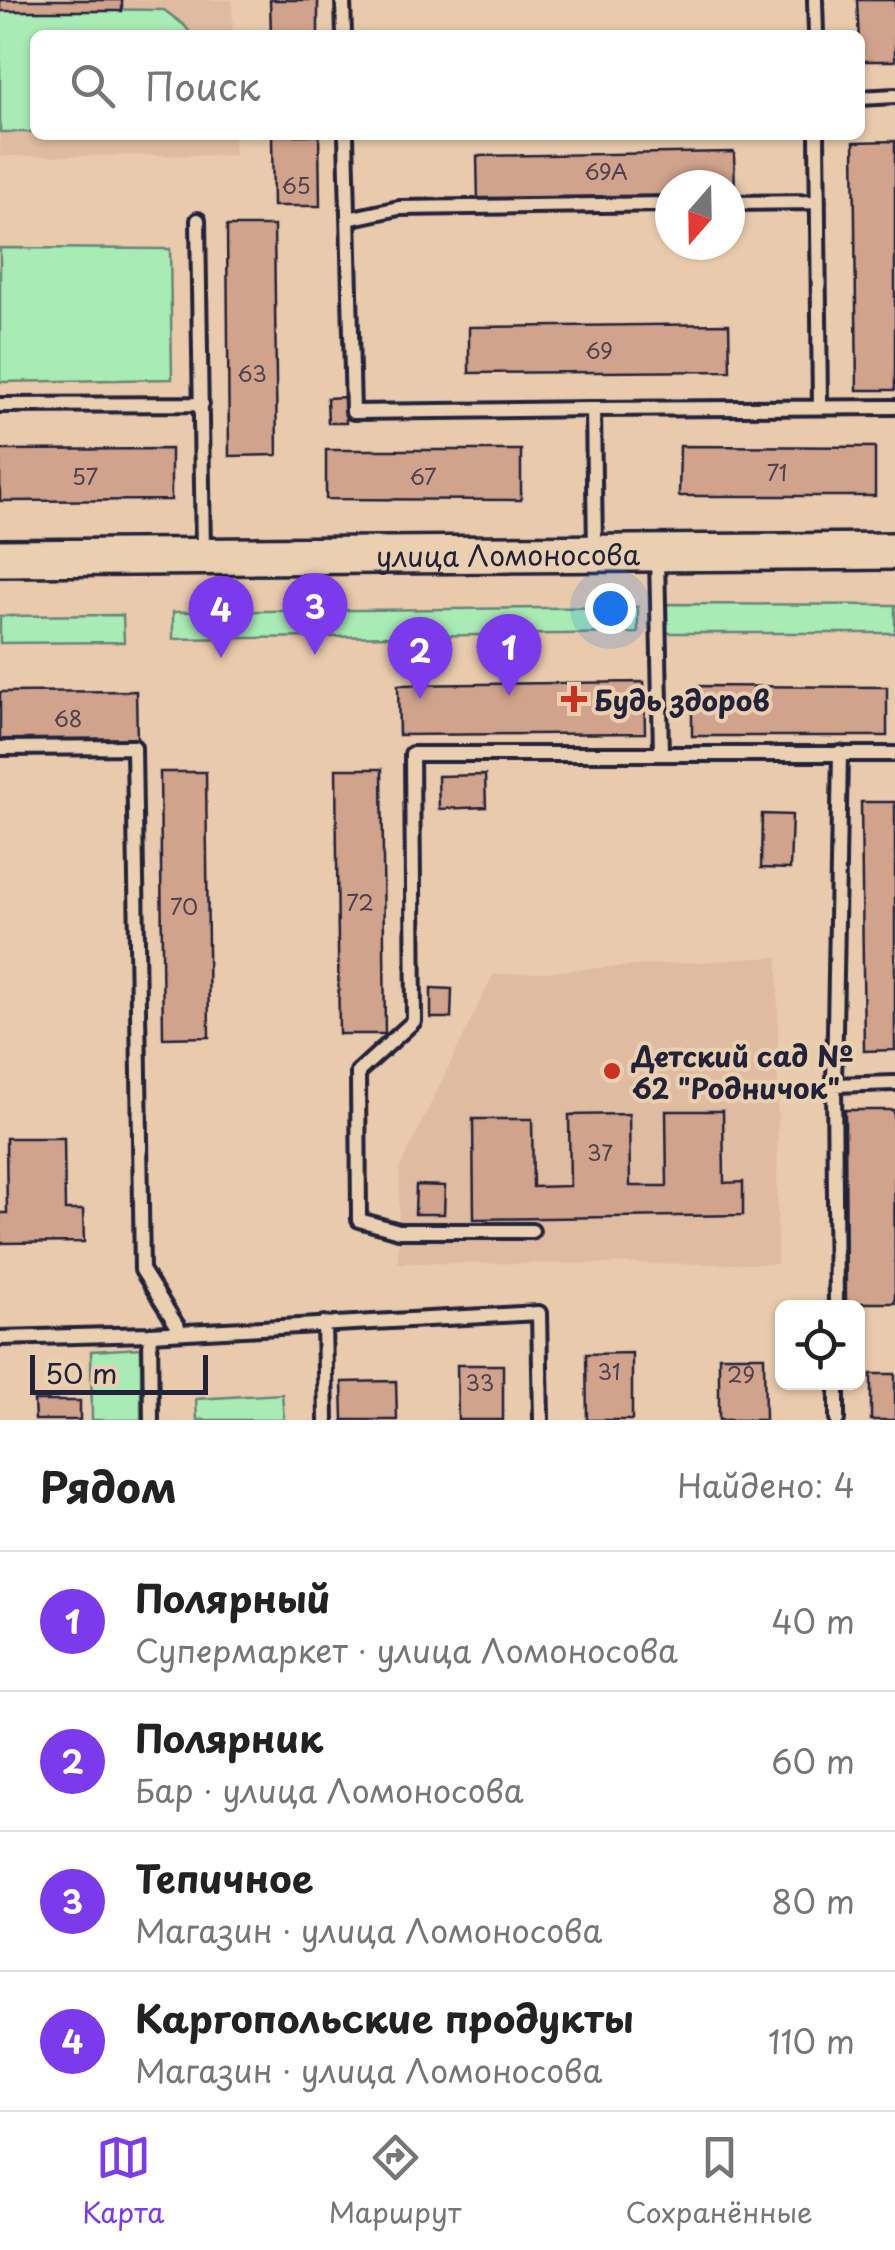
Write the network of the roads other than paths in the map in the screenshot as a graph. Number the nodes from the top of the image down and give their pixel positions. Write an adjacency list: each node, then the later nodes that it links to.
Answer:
1 (343, 0): 3 (lane)
2 (815, 0): 4 (lane)
3 (344, 30)
4 (816, 30)
5 (895, 96): 6 (lane)
6 (865, 98)
7 (346, 140): 12 (lane)
8 (817, 140): 9 (lane)
9 (818, 202): 10 (lane); 16 (lane)
10 (745, 203)
11 (655, 204): 12 (lane)
12 (348, 219): 18 (lane)
13 (198, 220): 14 (lane)
14 (202, 404): 15 (lane); 22 (lane)
15 (0, 405)
16 (820, 406): 17 (lane); 18 (lane)
17 (895, 407)
18 (593, 409): 21 (lane)
19 (895, 551): 20 (main road, улица Ломоносова)
20 (657, 553): 21 (main road, улица Ломоносова); 25 (lane)
21 (595, 554): 22 (main road, улица Ломоносова)
22 (203, 556): 23 (main road, улица Ломоносова)
23 (0, 558)
24 (0, 748): 33 (lane)
25 (661, 754): 26 (lane); 30 (lane)
26 (840, 754): 27 (lane); 29 (lane)
27 (895, 754)
28 (895, 1083): 29 (lane)
29 (834, 1085): 31 (lane)
30 (532, 1231)
31 (836, 1300)
32 (324, 1323): 33 (lane); 38 (lane); 39 (lane)
33 (181, 1332): 34 (lane)
34 (150, 1334): 35 (lane); 37 (lane)
35 (0, 1338)
36 (837, 1390): 40 (lane)
37 (151, 1420)
38 (326, 1420)
39 (540, 1420)
40 (837, 1420)

